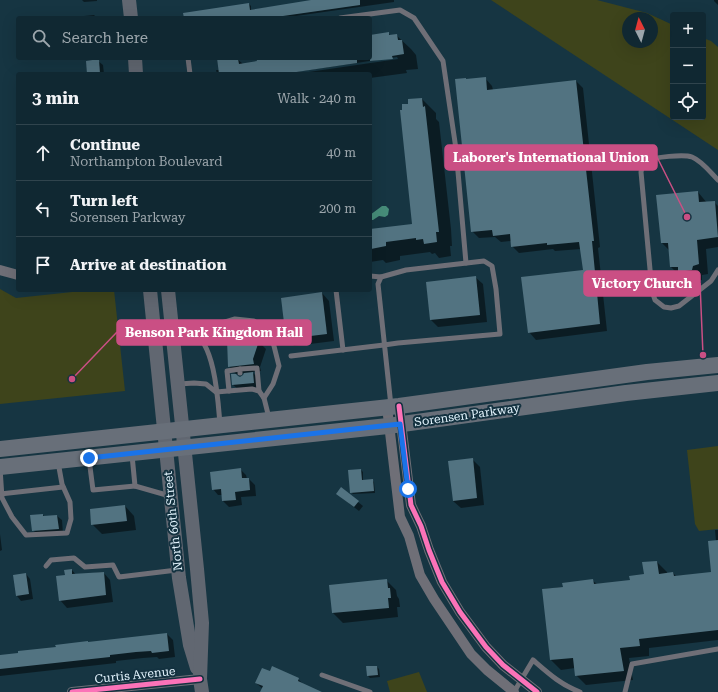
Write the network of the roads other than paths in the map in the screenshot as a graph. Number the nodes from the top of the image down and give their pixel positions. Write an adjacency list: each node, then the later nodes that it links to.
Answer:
1 (129, 0): 2 (main road)
2 (131, 16)
3 (355, 16): 9 (lane)
4 (135, 60): 6 (main road)
5 (188, 60): 7 (lane)
6 (136, 72)
7 (190, 72)
8 (718, 180): 11 (lane)
9 (466, 263): 14 (lane); 20 (lane)
10 (0, 270): 12 (street)
11 (718, 270)
12 (16, 274)
13 (372, 276): 14 (lane)
14 (381, 277): 20 (lane)
15 (150, 292): 35 (main road, North 60th Street)
16 (168, 292): 18 (main road, North 60th Street)
17 (336, 292): 21 (lane)
18 (172, 329): 19 (lane); 25 (main road, North 60th Street)
19 (192, 332): 28 (lane); 29 (lane)
20 (384, 345): 21 (lane); 30 (lane)
21 (343, 350): 22 (lane)
22 (291, 356)
23 (718, 365): 30 (main road, Sorensen Parkway)
24 (718, 383): 32 (main road, Sorensen Parkway)
25 (178, 384): 28 (lane); 34 (main road, North 60th Street)
26 (228, 391): 27 (lane); 27 (lane); 28 (lane)
27 (259, 391): 29 (lane)
28 (216, 392): 33 (lane)
29 (264, 398): 31 (lane)
30 (392, 407): 31 (main road, Sorensen Parkway); 32 (street)
31 (270, 420): 33 (main road, Sorensen Parkway)
32 (394, 425): 36 (main road, Sorensen Parkway); 51 (street); 55 (street)
33 (221, 426): 34 (main road, Sorensen Parkway)
34 (183, 430): 35 (main road, Sorensen Parkway); 36 (main road, North 60th Street)
35 (164, 432): 37 (main road, Sorensen Parkway); 38 (main road, North 60th Street)
36 (185, 447): 38 (main road, Sorensen Parkway); 52 (main road, North 60th Street)
37 (0, 449)
38 (166, 449): 39 (main road, Sorensen Parkway); 46 (main road, North 60th Street)
39 (131, 453): 40 (main road, Sorensen Parkway); 43 (lane)
40 (89, 458): 41 (main road, Sorensen Parkway); 43 (lane)
41 (58, 461): 42 (main road, Sorensen Parkway); 44 (lane)
42 (0, 467): 45 (lane)
43 (134, 486): 46 (lane)
44 (63, 487): 45 (lane); 45 (lane)
45 (1, 494)
46 (170, 496): 48 (main road, North 60th Street)
47 (46, 566): 48 (lane)
48 (178, 570): 52 (main road, North 60th Street)
49 (718, 650): 58 (lane)
50 (322, 675): 54 (lane)
51 (522, 680): 55 (lane); 56 (street); 57 (lane)
52 (201, 685): 53 (street, Curtis Avenue)
53 (72, 692)
54 (370, 692)
55 (514, 692)
56 (537, 692)
57 (580, 692)
58 (625, 692)

